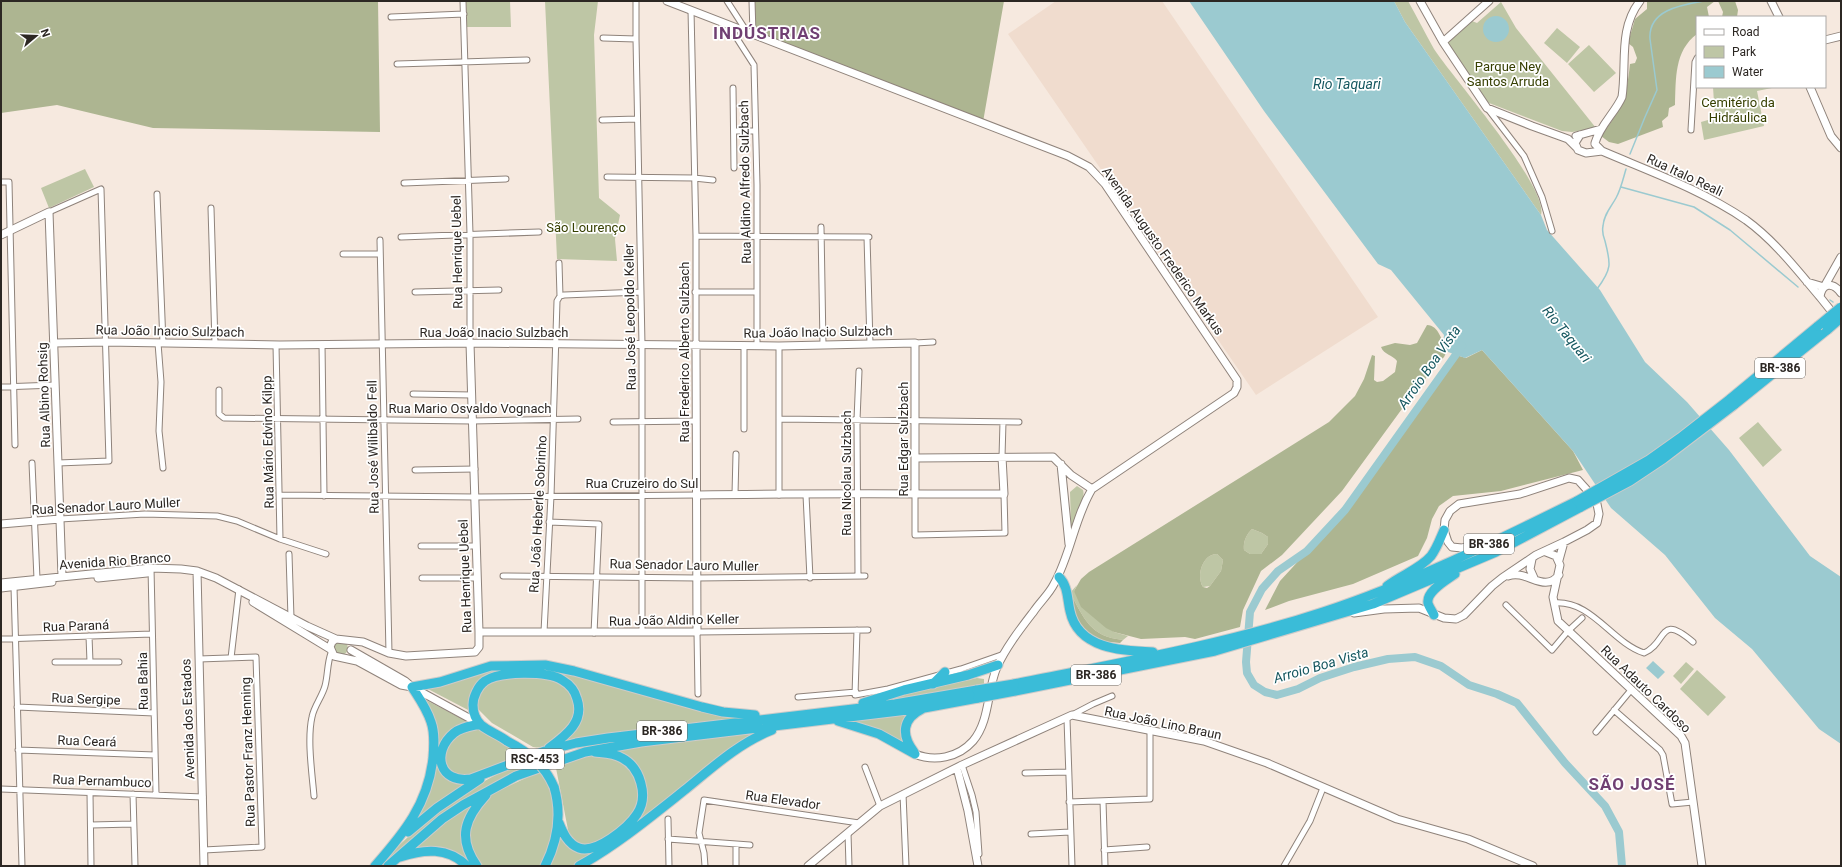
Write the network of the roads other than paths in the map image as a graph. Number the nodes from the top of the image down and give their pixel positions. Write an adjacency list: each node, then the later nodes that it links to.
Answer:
1 (463, 1): 11 (street, Rua Henrique Uebel)
2 (636, 1): 18 (street, Rua José Leopoldo Keller)
3 (667, 1): 10 (street, Avenida Augusto Frederico Markus)
4 (727, 1): 15 (street)
5 (752, 1): 15 (street)
6 (1420, 1): 20 (street)
7 (1489, 1): 20 (street)
8 (1640, 1): 30 (street)
9 (1771, 1): 12 (street)
10 (691, 10): 14 (street, Avenida Augusto Frederico Markus); 44 (street, Rua Frederico Alberto Sulzbach)
11 (464, 14): 13 (street); 23 (street, Rua Henrique Uebel)
12 (1778, 16)
13 (391, 17)
14 (729, 26): 15 (street, Avenida Augusto Frederico Markus); 33 (street, Rua Aldino Alfredo Sulzbach)
15 (750, 33): 137 (street, Avenida Augusto Frederico Markus)
16 (1841, 36): 19 (street)
17 (603, 38): 18 (street)
18 (636, 39): 28 (street, Rua José Leopoldo Keller)
19 (1826, 40)
20 (1443, 42): 27 (street)
21 (1696, 59): 31 (street)
22 (527, 60): 23 (street)
23 (464, 63): 24 (street); 46 (street, Rua Henrique Uebel)
24 (397, 64)
25 (733, 88): 32 (street)
26 (1810, 88): 38 (street)
27 (1487, 108): 35 (street); 55 (street)
28 (637, 119): 29 (street); 42 (street, Rua José Leopoldo Keller)
29 (602, 120)
30 (1601, 129): 34 (street); 36 (street)
31 (1691, 130)
32 (734, 131): 33 (street); 41 (street)
33 (755, 131): 61 (street, Rua Aldino Alfredo Sulzbach)
34 (1582, 134): 35 (street); 36 (street); 37 (street)
35 (1568, 139): 37 (street)
36 (1595, 143): 39 (street, Rua Italo Reali); 40 (street)
37 (1576, 146): 40 (street)
38 (1841, 148)
39 (1602, 151): 40 (street, Rua Italo Reali); 69 (street, Rua Italo Reali)
40 (1590, 152)
41 (734, 168)
42 (638, 176): 43 (street); 44 (street); 75 (street, Rua José Leopoldo Keller)
43 (607, 177)
44 (694, 178): 47 (street); 59 (street, Rua Frederico Alberto Sulzbach)
45 (506, 179): 46 (street)
46 (468, 180): 49 (street); 57 (street, Rua Henrique Uebel)
47 (713, 180)
48 (1, 182): 54 (street)
49 (404, 183)
50 (158, 194): 87 (street)
51 (211, 208): 90 (street)
52 (49, 212): 54 (street); 84 (street); 86 (street, Rua Albino Rohsig)
53 (821, 227): 62 (street)
54 (9, 231): 58 (street); 104 (street)
55 (1552, 231)
56 (539, 232): 57 (street)
57 (470, 234): 60 (street); 72 (street, Rua Henrique Uebel)
58 (1, 235)
59 (696, 236): 61 (street); 76 (street, Rua Frederico Alberto Sulzbach)
60 (401, 237)
61 (757, 237): 62 (street); 77 (street, Rua Aldino Alfredo Sulzbach)
62 (821, 238): 96 (street); 100 (street)
63 (380, 240): 65 (street, Rua José Wilibaldo Fell)
64 (343, 254): 65 (street)
65 (379, 254): 93 (street, Rua José Wilibaldo Fell)
66 (1841, 257): 68 (street)
67 (559, 263): 80 (street, Rua João Heberle Sobrinho)
68 (1835, 267): 70 (street); 71 (street)
69 (1807, 282): 71 (street); 79 (street, Rua Italo Reali)
70 (1839, 286): 71 (street); 78 (street)
71 (1824, 287): 79 (street)
72 (471, 290): 73 (street); 74 (street); 88 (street, Rua Henrique Uebel)
73 (499, 290)
74 (415, 292)
75 (641, 292): 80 (street); 97 (street, Rua José Leopoldo Keller)
76 (695, 292): 77 (street); 95 (street, Rua Frederico Alberto Sulzbach)
77 (757, 292): 99 (street, Rua Aldino Alfredo Sulzbach)
78 (1841, 293)
79 (1820, 297): 83 (street, Rua Italo Reali)
80 (558, 299): 94 (street, Rua João Heberle Sobrinho)
81 (1841, 307): 109 (highway, BR-386, bridge)
82 (1841, 318): 109 (highway, BR-386, bridge)
83 (1841, 323)
84 (106, 342): 86 (street, Rua João Inacio Sulzbach); 87 (street, Rua João Inacio Sulzbach); 130 (street)
85 (933, 342): 89 (street, Rua João Inacio Sulzbach)
86 (55, 343): 105 (street, Rua Albino Rohsig)
87 (161, 343): 90 (street, Rua João Inacio Sulzbach); 132 (street)
88 (470, 343): 93 (street, Rua João Inacio Sulzbach); 94 (street, Rua João Inacio Sulzbach); 108 (street, Rua Henrique Uebel)
89 (915, 343): 96 (street, Rua João Inacio Sulzbach); 117 (street, Rua Edgar Sulzbach)
90 (215, 344): 91 (street, Rua João Inacio Sulzbach)
91 (276, 344): 92 (street, Rua João Inacio Sulzbach); 110 (street, Rua Mário Edvino Kilpp)
92 (322, 344): 93 (street, Rua João Inacio Sulzbach); 113 (street)
93 (382, 344): 111 (street, Rua José Wilibaldo Fell)
94 (556, 344): 97 (street, Rua João Inacio Sulzbach); 114 (street, Rua João Heberle Sobrinho)
95 (696, 344): 97 (street, Rua João Inacio Sulzbach); 98 (street, Rua João Inacio Sulzbach); 120 (street, Rua Frederico Alberto Sulzbach)
96 (870, 344): 100 (street, Rua João Inacio Sulzbach)
97 (642, 345): 119 (street, Rua José Leopoldo Keller)
98 (744, 345): 99 (street, Rua João Inacio Sulzbach); 124 (street)
99 (757, 345): 101 (street, Rua João Inacio Sulzbach)
100 (823, 345): 101 (street, Rua João Inacio Sulzbach)
101 (779, 346): 115 (street)
102 (859, 371): 116 (street, Rua Nicolau Sulzbach)
103 (1, 386): 104 (street)
104 (13, 386): 105 (street); 125 (street)
105 (55, 386): 130 (street, Rua Albino Rohsig)
106 (219, 390): 110 (street, Rua Mario Osvaldo Vognach)
107 (413, 394): 108 (street)
108 (472, 395): 118 (street, Rua Henrique Uebel)
109 (1732, 402): 151 (highway, BR-386, bridge)
110 (279, 419): 113 (street, Rua Mario Osvaldo Vognach); 142 (street, Rua Mário Edvino Kilpp)
111 (384, 419): 113 (street, Rua Mario Osvaldo Vognach); 118 (street, Rua Mario Osvaldo Vognach); 148 (street, Rua José Wilibaldo Fell)
112 (578, 419): 114 (street, Rua Mario Osvaldo Vognach)
113 (323, 420): 147 (street)
114 (554, 420): 118 (street, Rua Mario Osvaldo Vognach); 149 (street, Rua João Heberle Sobrinho)
115 (779, 420): 116 (street); 145 (street)
116 (857, 420): 117 (street); 138 (street, Rua Nicolau Sulzbach)
117 (915, 420): 122 (street); 128 (street, Rua Edgar Sulzbach)
118 (472, 421): 134 (street, Rua Henrique Uebel)
119 (643, 421): 120 (street); 121 (street); 143 (street, Rua José Leopoldo Keller)
120 (696, 421): 144 (street, Rua Frederico Alberto Sulzbach)
121 (613, 422)
122 (1003, 422): 123 (street); 127 (street)
123 (1019, 422)
124 (744, 429)
125 (14, 445)
126 (736, 454): 139 (street)
127 (1002, 457): 128 (street); 131 (street); 141 (street)
128 (915, 458): 140 (street, Rua Edgar Sulzbach)
129 (32, 463): 153 (street)
130 (58, 463): 152 (street, Rua Albino Rohsig)
131 (1061, 464): 135 (street); 136 (street)
132 (163, 468)
133 (415, 470): 134 (street)
134 (475, 470): 150 (street, Rua Henrique Uebel)
135 (1076, 479): 136 (street); 137 (street)
136 (1064, 488): 162 (street)
137 (1092, 489): 162 (street, Avenida Augusto Frederico Markus)
138 (858, 493): 140 (street, Rua Cruzeiro do Sul); 146 (street, Rua Cruzeiro do Sul); 177 (street, Rua Nicolau Sulzbach)
139 (735, 494): 144 (street, Rua Cruzeiro do Sul); 145 (street, Rua Cruzeiro do Sul)
140 (915, 494): 141 (street, Rua Cruzeiro do Sul); 141 (street, Rua Edgar Sulzbach)
141 (1004, 494)
142 (280, 495): 147 (street, Rua Cruzeiro do Sul); 157 (street, Rua Mário Edvino Kilpp)
143 (642, 495): 144 (street, Rua Cruzeiro do Sul); 149 (street, Rua Cruzeiro do Sul); 181 (street, Rua José Leopoldo Keller)
144 (698, 495): 182 (street, Rua Frederico Alberto Sulzbach)
145 (779, 495): 146 (street, Rua Cruzeiro do Sul)
146 (806, 495): 183 (street)
147 (324, 496): 148 (street, Rua Cruzeiro do Sul)
148 (385, 496): 150 (street, Rua Cruzeiro do Sul); 221 (street, Rua José Wilibaldo Fell)
149 (551, 496): 150 (street, Rua Cruzeiro do Sul); 154 (street, Rua João Heberle Sobrinho)
150 (475, 497): 161 (street, Rua Henrique Uebel)
151 (1579, 504): 158 (highway, BR-386); 168 (highway, BR-386)
152 (60, 519): 153 (street, Rua Senador Lauro Muller); 157 (street, Rua Senador Lauro Muller); 173 (street, Rua Albino Rohsig)
153 (35, 522): 155 (street, Rua Senador Lauro Muller); 186 (street)
154 (549, 522): 175 (street, Rua João Heberle Sobrinho); 176 (street)
155 (1, 524)
156 (1444, 530): 158 (street); 159 (street); 192 (highway)
157 (280, 539): 165 (street, Rua Senador Lauro Muller)
158 (1499, 540): 192 (highway, BR-386)
159 (1564, 542): 163 (street); 167 (street)
160 (421, 546): 161 (street)
161 (476, 546): 180 (street, Rua Henrique Uebel)
162 (1069, 548): 171 (street, Avenida Augusto Frederico Markus)
163 (1546, 552): 166 (street); 167 (street)
164 (289, 554): 197 (street)
165 (326, 554)
166 (1532, 559): 184 (street); 185 (street)
167 (1559, 560): 172 (street)
168 (1465, 566): 195 (highway, BR-386); 196 (highway)
169 (151, 571): 170 (street, Avenida Rio Branco); 173 (street, Avenida Rio Branco); 189 (street, Avenida Rio Branco); 208 (street, Rua Bahia)
170 (196, 573): 191 (street, Avenida Rio Branco); 225 (street, Avenida dos Estados)
171 (1060, 574): 220 (highway); 222 (street, Avenida Augusto Frederico Markus)
172 (1558, 575): 188 (street); 193 (street)
173 (62, 576): 186 (street, Avenida Rio Branco)
174 (503, 576): 175 (street, Rua Senador Lauro Muller)
175 (547, 576): 176 (street, Rua Senador Lauro Muller); 204 (street, Rua João Heberle Sobrinho)
176 (597, 576): 181 (street, Rua Senador Lauro Muller); 207 (street)
177 (858, 576): 178 (street, Rua Senador Lauro Muller); 183 (street, Rua Senador Lauro Muller)
178 (865, 576)
179 (422, 578): 180 (street)
180 (477, 578): 203 (street, Rua Henrique Uebel)
181 (641, 578): 182 (street, Rua Senador Lauro Muller); 205 (street, Rua José Leopoldo Keller)
182 (697, 578): 183 (street, Rua Senador Lauro Muller); 206 (street, Rua Frederico Alberto Sulzbach)
183 (810, 578)
184 (1502, 578): 185 (street); 196 (street)
185 (1534, 578): 188 (street)
186 (37, 579): 187 (street, Avenida Rio Branco)
187 (1, 583)
188 (1542, 583): 193 (street)
189 (14, 587): 190 (street, Avenida Rio Branco); 211 (street)
190 (1, 588)
191 (238, 591): 197 (street, Avenida Rio Branco); 219 (street, Avenida Rio Branco); 223 (street)
192 (1378, 593): 199 (highway, BR-386)
193 (1554, 600): 202 (street, Rua Adauto Cardoso); 215 (street)
194 (1506, 605): 202 (street)
195 (1341, 615): 196 (street); 199 (highway, BR-386)
196 (1434, 615)
197 (291, 618): 209 (street, Avenida Rio Branco)
198 (1582, 618): 202 (street)
199 (1294, 625): 217 (highway, BR-386)
200 (857, 630): 201 (street, Rua João Aldino Keller); 206 (street, Rua João Aldino Keller); 235 (street)
201 (868, 630)
202 (1568, 630): 234 (street, Rua Adauto Cardoso)
203 (479, 632): 204 (street, Rua João Aldino Keller); 221 (street, Rua Henrique Uebel)
204 (544, 632): 207 (street, Rua João Aldino Keller)
205 (642, 632): 206 (street, Rua João Aldino Keller); 207 (street, Rua João Aldino Keller)
206 (697, 632): 236 (street, Rua Frederico Alberto Sulzbach)
207 (594, 633)
208 (152, 634): 210 (street, Rua Paraná); 244 (street, Rua Bahia)
209 (328, 635): 212 (street, Avenida Rio Branco); 216 (street)
210 (89, 636): 211 (street, Rua Paraná); 227 (street)
211 (15, 639): 214 (street, Rua Paraná); 240 (street)
212 (336, 639): 213 (street, Avenida Rio Branco); 219 (street)
213 (345, 639): 216 (street, Avenida Rio Branco); 218 (street)
214 (1, 640)
215 (1693, 642)
216 (365, 643): 218 (street); 221 (street)
217 (1214, 647): 220 (highway, BR-386); 233 (highway, BR-386)
218 (351, 649): 224 (street); 232 (street)
219 (331, 651): 224 (street, Avenida Rio Branco); 269 (street)
220 (1168, 652): 233 (highway, BR-386)
221 (389, 653)
222 (1004, 654): 229 (street, Avenida Augusto Frederico Markus); 230 (street)
223 (231, 658): 225 (street); 289 (street, Rua Pastor Franz Henning)
224 (344, 658): 232 (street, Avenida Rio Branco)
225 (199, 659): 270 (street, Avenida dos Estados)
226 (55, 662): 227 (street)
227 (90, 662): 228 (street)
228 (119, 662)
229 (998, 665): 231 (highway); 254 (street, Avenida Augusto Frederico Markus)
230 (945, 672): 231 (highway); 235 (street)
231 (933, 684): 242 (highway)
232 (412, 687): 247 (highway); 248 (street); 285 (highway)
233 (1015, 687): 237 (highway, BR-386, bridge)
234 (1631, 690): 243 (street); 273 (street, Rua Adauto Cardoso)
235 (856, 692): 238 (street)
236 (698, 694)
237 (978, 694): 241 (highway, BR-386); 242 (highway, BR-386)
238 (798, 696)
239 (1112, 696): 245 (street)
240 (17, 707): 244 (street, Rua Sergipe); 251 (street)
241 (924, 708): 246 (highway, BR-386); 254 (highway)
242 (842, 709): 247 (highway, BR-386)
243 (1614, 710): 250 (street); 273 (street)
244 (154, 713): 255 (street, Rua Bahia)
245 (1070, 717): 249 (street, Rua João Lino Braun); 257 (street); 258 (street)
246 (833, 719): 247 (highway, BR-386); 254 (highway)
247 (782, 721): 252 (highway, BR-386); 253 (highway, BR-386); 302 (highway)
248 (480, 724): 252 (highway); 260 (highway); 276 (highway, RSC-453, bridge)
249 (1150, 731): 262 (street, Rua João Lino Braun); 271 (street)
250 (1596, 732)
251 (18, 750): 255 (street, Rua Ceará); 264 (street)
252 (545, 751): 260 (highway, BR-386)
253 (585, 752): 261 (highway, BR-386); 276 (highway)
254 (915, 754)
255 (155, 755): 267 (street, Rua Bahia)
256 (865, 766): 274 (street)
257 (960, 766): 268 (street); 309 (street); 310 (street)
258 (1068, 772): 259 (street); 272 (street)
259 (1025, 773)
260 (488, 774): 285 (highway, BR-386)
261 (495, 788): 291 (highway, BR-386); 300 (highway)
262 (1323, 788): 313 (street); 314 (street, Rua João Lino Braun)
263 (1, 789): 264 (street, Rua Pernambuco)
264 (20, 789): 265 (street, Rua Pernambuco); 293 (street)
265 (90, 793): 266 (street, Rua Pernambuco); 279 (street)
266 (132, 794): 267 (street, Rua Pernambuco); 278 (street)
267 (156, 794): 270 (street, Rua Pernambuco)
268 (903, 794): 274 (street); 308 (street)
269 (314, 796)
270 (203, 797): 289 (street, Avenida dos Estados)
271 (1103, 801): 272 (street); 290 (street)
272 (1069, 802): 280 (street)
273 (1693, 802): 292 (street, Rua Adauto Cardoso)
274 (880, 806): 277 (street)
275 (668, 819): 283 (street)
276 (559, 823): 301 (highway, RSC-453)
277 (859, 823): 281 (street); 284 (street, Rua Elevador)
278 (133, 824): 279 (street); 295 (street)
279 (91, 825): 294 (street)
280 (1070, 832): 282 (street); 311 (street)
281 (848, 833): 306 (street); 307 (street)
282 (1031, 834)
283 (668, 839): 284 (street); 303 (street)
284 (702, 841): 286 (street); 304 (street)
285 (394, 844): 297 (highway, BR-386)
286 (736, 845): 287 (street); 305 (street)
287 (750, 845)
288 (1147, 847): 290 (street)
289 (204, 850): 296 (street, Avenida dos Estados)
290 (1104, 850): 312 (street)
291 (395, 859): 298 (highway, BR-386); 299 (highway)
292 (1701, 863): 315 (street)
293 (22, 866)
294 (91, 866)
295 (135, 866)
296 (204, 866)
297 (375, 866)
298 (388, 866)
299 (467, 866)
300 (477, 866)
301 (545, 866)
302 (579, 866)
303 (670, 866)
304 (705, 866)
305 (736, 866)
306 (808, 866)
307 (849, 866)
308 (906, 866)
309 (978, 866)
310 (981, 866)
311 (1072, 866)
312 (1105, 866)
313 (1284, 866)
314 (1533, 866)
315 (1706, 866)

